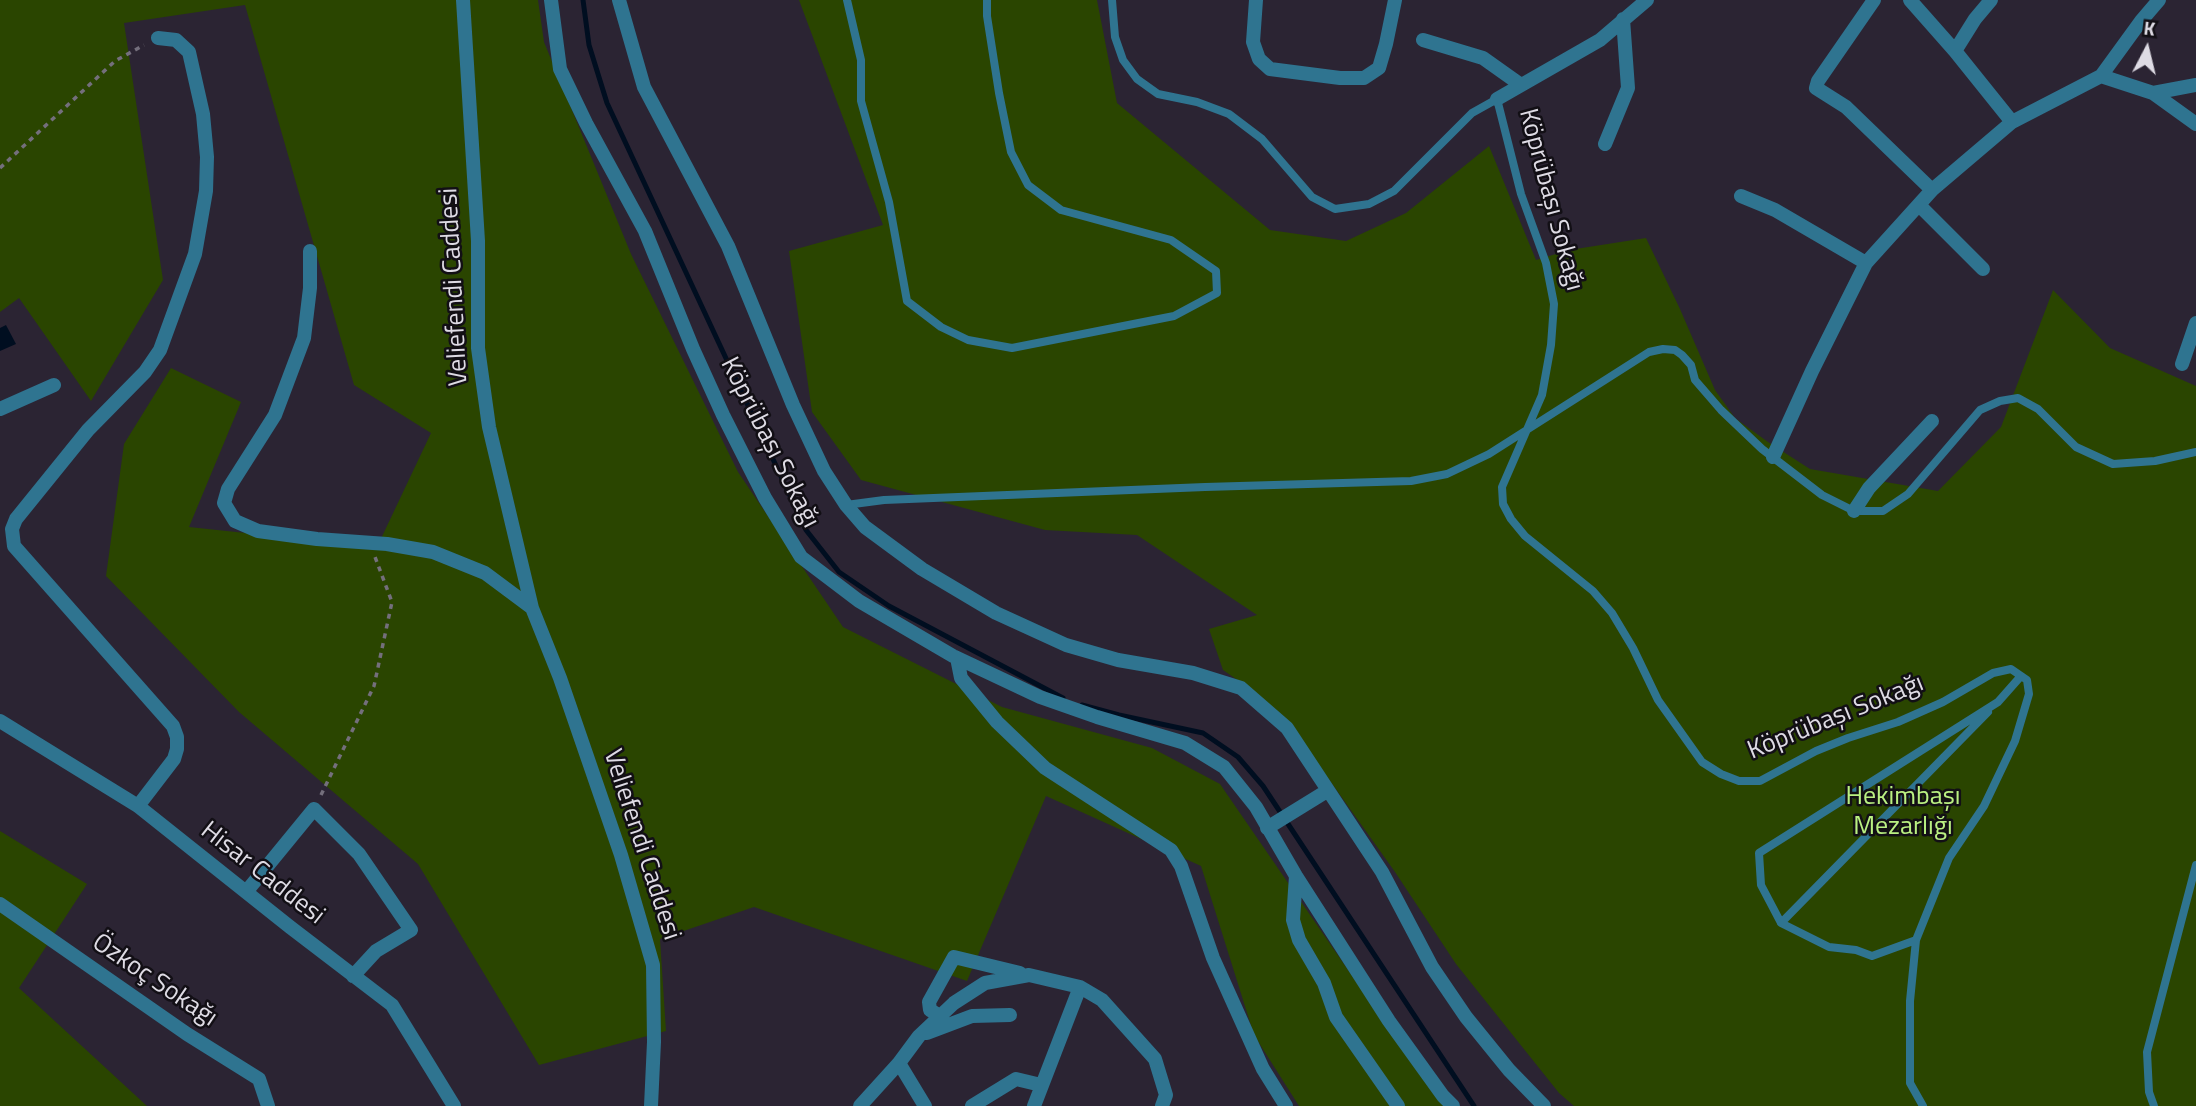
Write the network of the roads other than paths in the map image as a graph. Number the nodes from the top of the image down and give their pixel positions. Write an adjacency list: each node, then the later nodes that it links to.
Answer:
1 (463, 0): 42 (street, Veliefendi Caddesi)
2 (551, 0): 43 (street, Köprübaşı Sokağı)
3 (619, 0): 40 (street, Köprübaşı Sokağı)
4 (848, 0): 5 (lane)
5 (987, 0)
6 (1112, 0): 22 (lane)
7 (1256, 0): 8 (street)
8 (1395, 0)
9 (1647, 0): 14 (street)
10 (1874, 0): 26 (street)
11 (1910, 0): 17 (street)
12 (1991, 0): 17 (street)
13 (2159, 0): 18 (street)
14 (1623, 19): 19 (street); 25 (street)
15 (158, 38): 48 (street)
16 (1423, 40): 19 (street)
17 (1955, 51): 23 (street)
18 (2101, 76): 21 (street); 23 (street)
19 (1521, 85): 22 (street)
20 (2196, 85): 21 (street)
21 (2153, 93): 24 (street)
22 (1497, 99): 37 (lane, Köprübaşı Sokağı)
23 (2012, 122): 26 (street)
24 (2196, 124)
25 (1605, 144)
26 (1933, 190): 28 (street)
27 (1741, 195): 30 (street)
28 (1919, 205): 30 (street); 31 (street)
29 (310, 251): 42 (street)
30 (1866, 263): 39 (street)
31 (1983, 269)
32 (2196, 323): 33 (street)
33 (2182, 364)
34 (54, 385): 35 (street)
35 (0, 410)
36 (1932, 421): 41 (street)
37 (1528, 428): 39 (lane); 40 (lane); 44 (lane, Köprübaşı Sokağı)
38 (2196, 452): 41 (lane)
39 (1773, 457): 41 (lane)
40 (846, 505): 47 (street, Köprübaşı Sokağı)
41 (1854, 511)
42 (532, 608): 66 (street, Veliefendi Caddesi)
43 (957, 658): 49 (street, Köprübaşı Sokağı); 72 (street)
44 (2021, 676): 45 (lane); 55 (lane)
45 (1998, 702): 54 (lane); 54 (lane)
46 (0, 721): 48 (street, Hisar Caddesi)
47 (1327, 791): 49 (street); 75 (street, Köprübaşı Sokağı)
48 (138, 806): 52 (street, Hisar Caddesi)
49 (1273, 824): 51 (street, Köprübaşı Sokağı)
50 (2196, 865): 77 (lane)
51 (1296, 876): 73 (street); 74 (street, Köprübaşı Sokağı)
52 (246, 892): 57 (street, Hisar Caddesi); 57 (street)
53 (0, 904): 64 (street, Özkoç Sokağı)
54 (1781, 923): 55 (lane)
55 (1916, 940): 76 (lane)
56 (1028, 975): 58 (street); 60 (street); 60 (street)
57 (352, 976): 65 (street, Hisar Caddesi)
58 (1080, 987): 63 (street); 71 (street)
59 (1010, 1015): 61 (street)
60 (940, 1016): 61 (street)
61 (919, 1036): 62 (street)
62 (899, 1063): 67 (street); 68 (street)
63 (1041, 1085): 69 (street); 70 (street)
64 (268, 1106)
65 (454, 1106)
66 (651, 1106)
67 (860, 1106)
68 (925, 1106)
69 (972, 1106)
70 (1034, 1106)
71 (1162, 1106)
72 (1286, 1106)
73 (1398, 1106)
74 (1453, 1106)
75 (1544, 1106)
76 (1923, 1106)
77 (2154, 1106)

